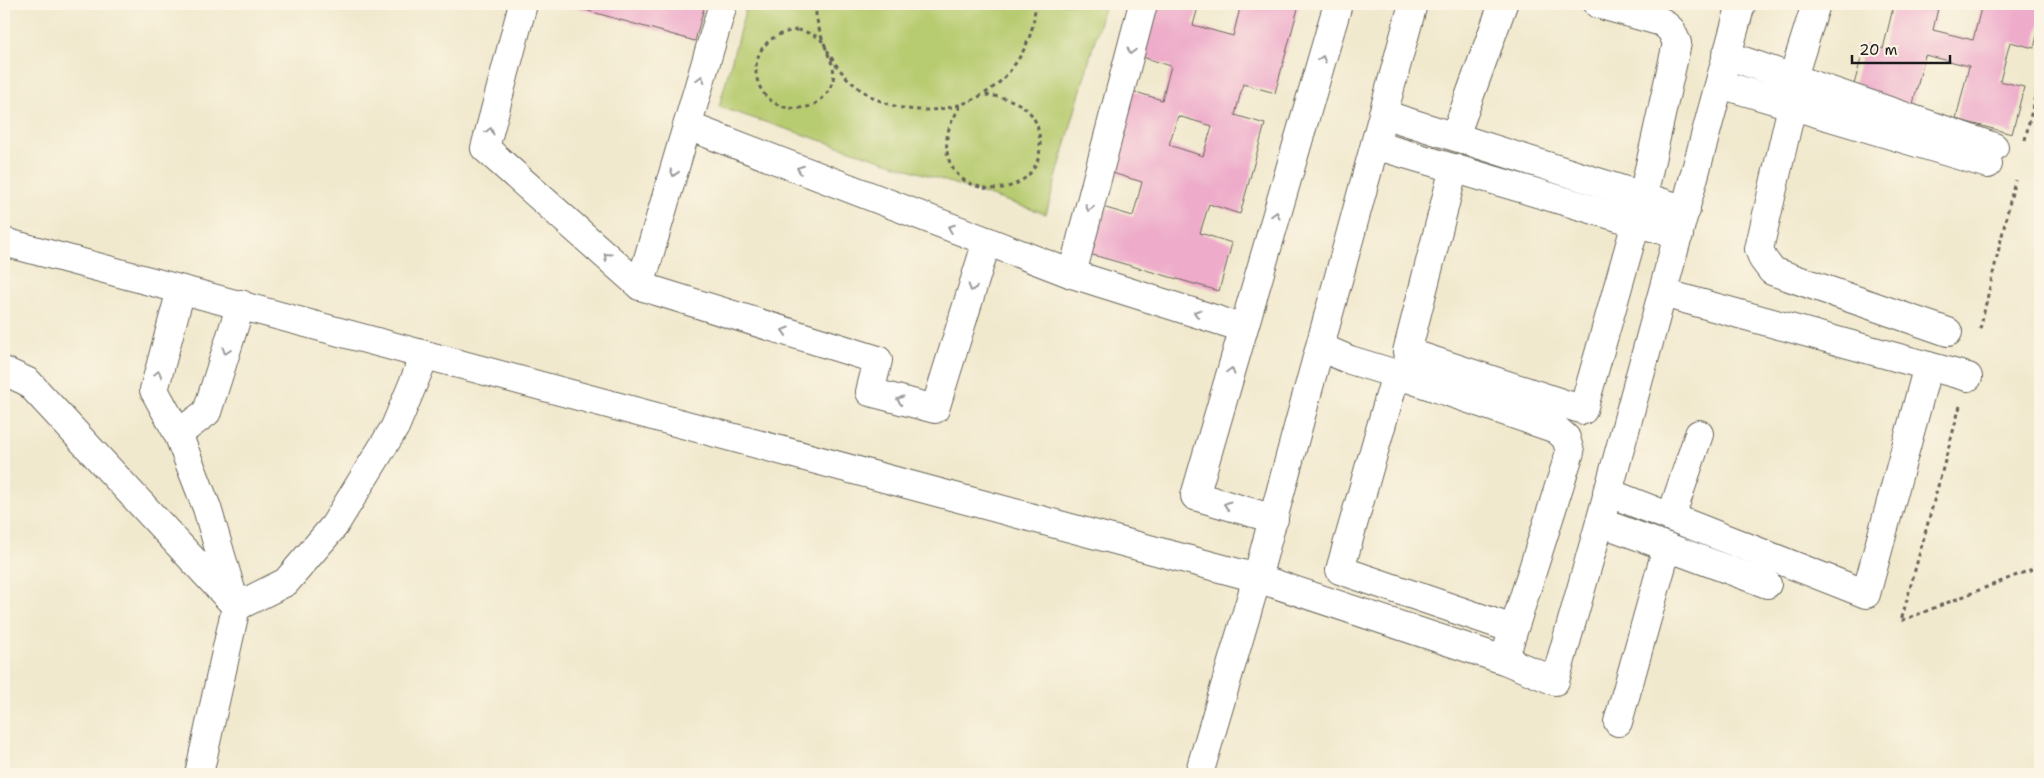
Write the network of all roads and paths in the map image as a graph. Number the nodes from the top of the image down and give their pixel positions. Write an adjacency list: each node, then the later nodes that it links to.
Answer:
1 (523, 4): 33 (street, one-way to 1)
2 (723, 4): 21 (street, one-way to 2)
3 (815, 4): 12 (path)
4 (1035, 4): 17 (path)
5 (1143, 4): 32 (street, one-way to 32)
6 (1338, 4): 37 (street, one-way to 6)
7 (1413, 4): 20 (street)
8 (1503, 4): 22 (street)
9 (1598, 4): 27 (street)
10 (1741, 4): 13 (street)
11 (1816, 4): 15 (street)
12 (828, 53): 12 (path); 18 (path)
13 (1726, 55): 15 (street); 16 (street)
14 (2040, 75): 23 (path)
15 (1792, 77): 19 (street)
16 (1720, 84): 19 (street); 28 (street)
17 (984, 94): 18 (path); 18 (path)
18 (960, 106)
19 (1792, 106): 39 (street)
20 (1383, 114): 22 (street); 24 (street)
21 (688, 126): 30 (street, one-way to 21); 33 (street, one-way to 33)
22 (1455, 136): 27 (street)
23 (2024, 141)
24 (1375, 145): 25 (street); 40 (street)
25 (1454, 168): 29 (street); 29 (street)
26 (2015, 179): 38 (path)
27 (1643, 196): 28 (street)
28 (1683, 222): 29 (street); 35 (street)
29 (1636, 223)
30 (987, 241): 32 (street); 33 (street, one-way to 33)
31 (4, 242): 34 (street)
32 (1072, 274): 37 (street, one-way to 32)
33 (640, 286)
34 (181, 290): 36 (street); 46 (street, one-way to 34)
35 (1663, 293): 42 (street); 48 (street)
36 (241, 304): 41 (street); 46 (street, one-way to 46)
37 (1243, 328): 50 (street, one-way to 37)
38 (1979, 330)
39 (1948, 332)
40 (1320, 347): 44 (street); 50 (street)
41 (425, 355): 54 (street); 56 (street)
42 (1928, 366): 45 (street); 49 (street)
43 (4, 371): 56 (street)
44 (1396, 374): 57 (street); 57 (street)
45 (1968, 377): 53 (path)
46 (178, 434): 56 (street)
47 (1699, 434): 49 (street)
48 (1607, 492): 49 (street); 51 (street)
49 (1671, 517)
50 (1274, 519): 54 (street)
51 (1600, 522): 52 (street); 58 (street)
52 (1667, 547): 55 (street); 59 (street)
53 (2040, 566)
54 (1258, 578): 58 (street); 61 (street)
55 (1767, 584)
56 (236, 607): 60 (street)
57 (1514, 628): 58 (street)
58 (1504, 660)
59 (1618, 722)
60 (199, 774)
61 (1199, 774)

